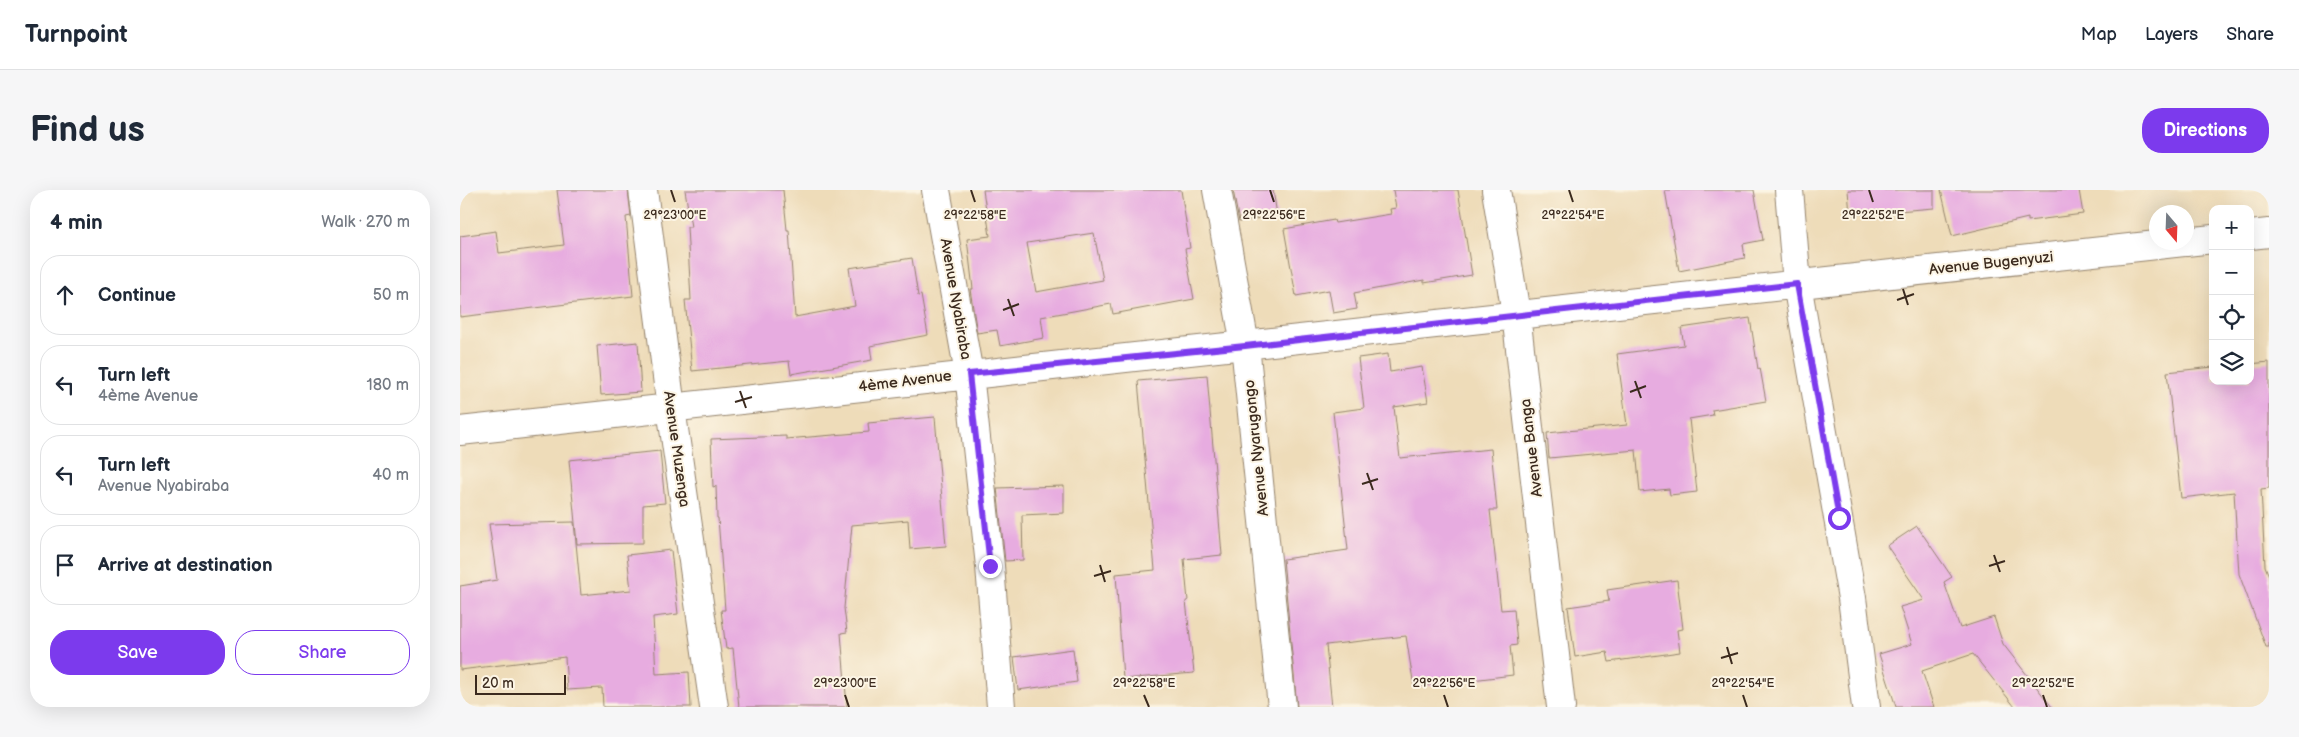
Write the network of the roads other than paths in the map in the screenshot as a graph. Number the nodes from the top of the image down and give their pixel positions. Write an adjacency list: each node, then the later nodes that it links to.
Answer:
1 (643, 190): 15 (street, Avenue Muzenga)
2 (936, 190): 14 (street, Avenue Nyabiraba)
3 (1217, 190): 13 (street, Avenue Nyarugongo)
4 (1496, 190): 12 (street, Avenue Banga)
5 (1789, 190): 11 (street)
6 (2269, 234): 7 (street)
7 (2254, 236)
8 (2209, 240): 9 (street, Avenue Bugenyuzi)
9 (2194, 241)
10 (2149, 246): 11 (street, Avenue Bugenyuzi)
11 (1797, 284): 12 (street, 4ème Avenue); 21 (street)
12 (1516, 314): 13 (street, 4ème Avenue); 20 (street, Avenue Banga)
13 (1245, 346): 14 (street, 4ème Avenue); 19 (street, Avenue Nyarugongo)
14 (969, 374): 15 (street, 4ème Avenue); 18 (street, Avenue Nyabiraba)
15 (671, 408): 16 (street, 4ème Avenue); 17 (street, Avenue Muzenga)
16 (460, 431)
17 (714, 707)
18 (1001, 707)
19 (1282, 707)
20 (1561, 707)
21 (1866, 707)

